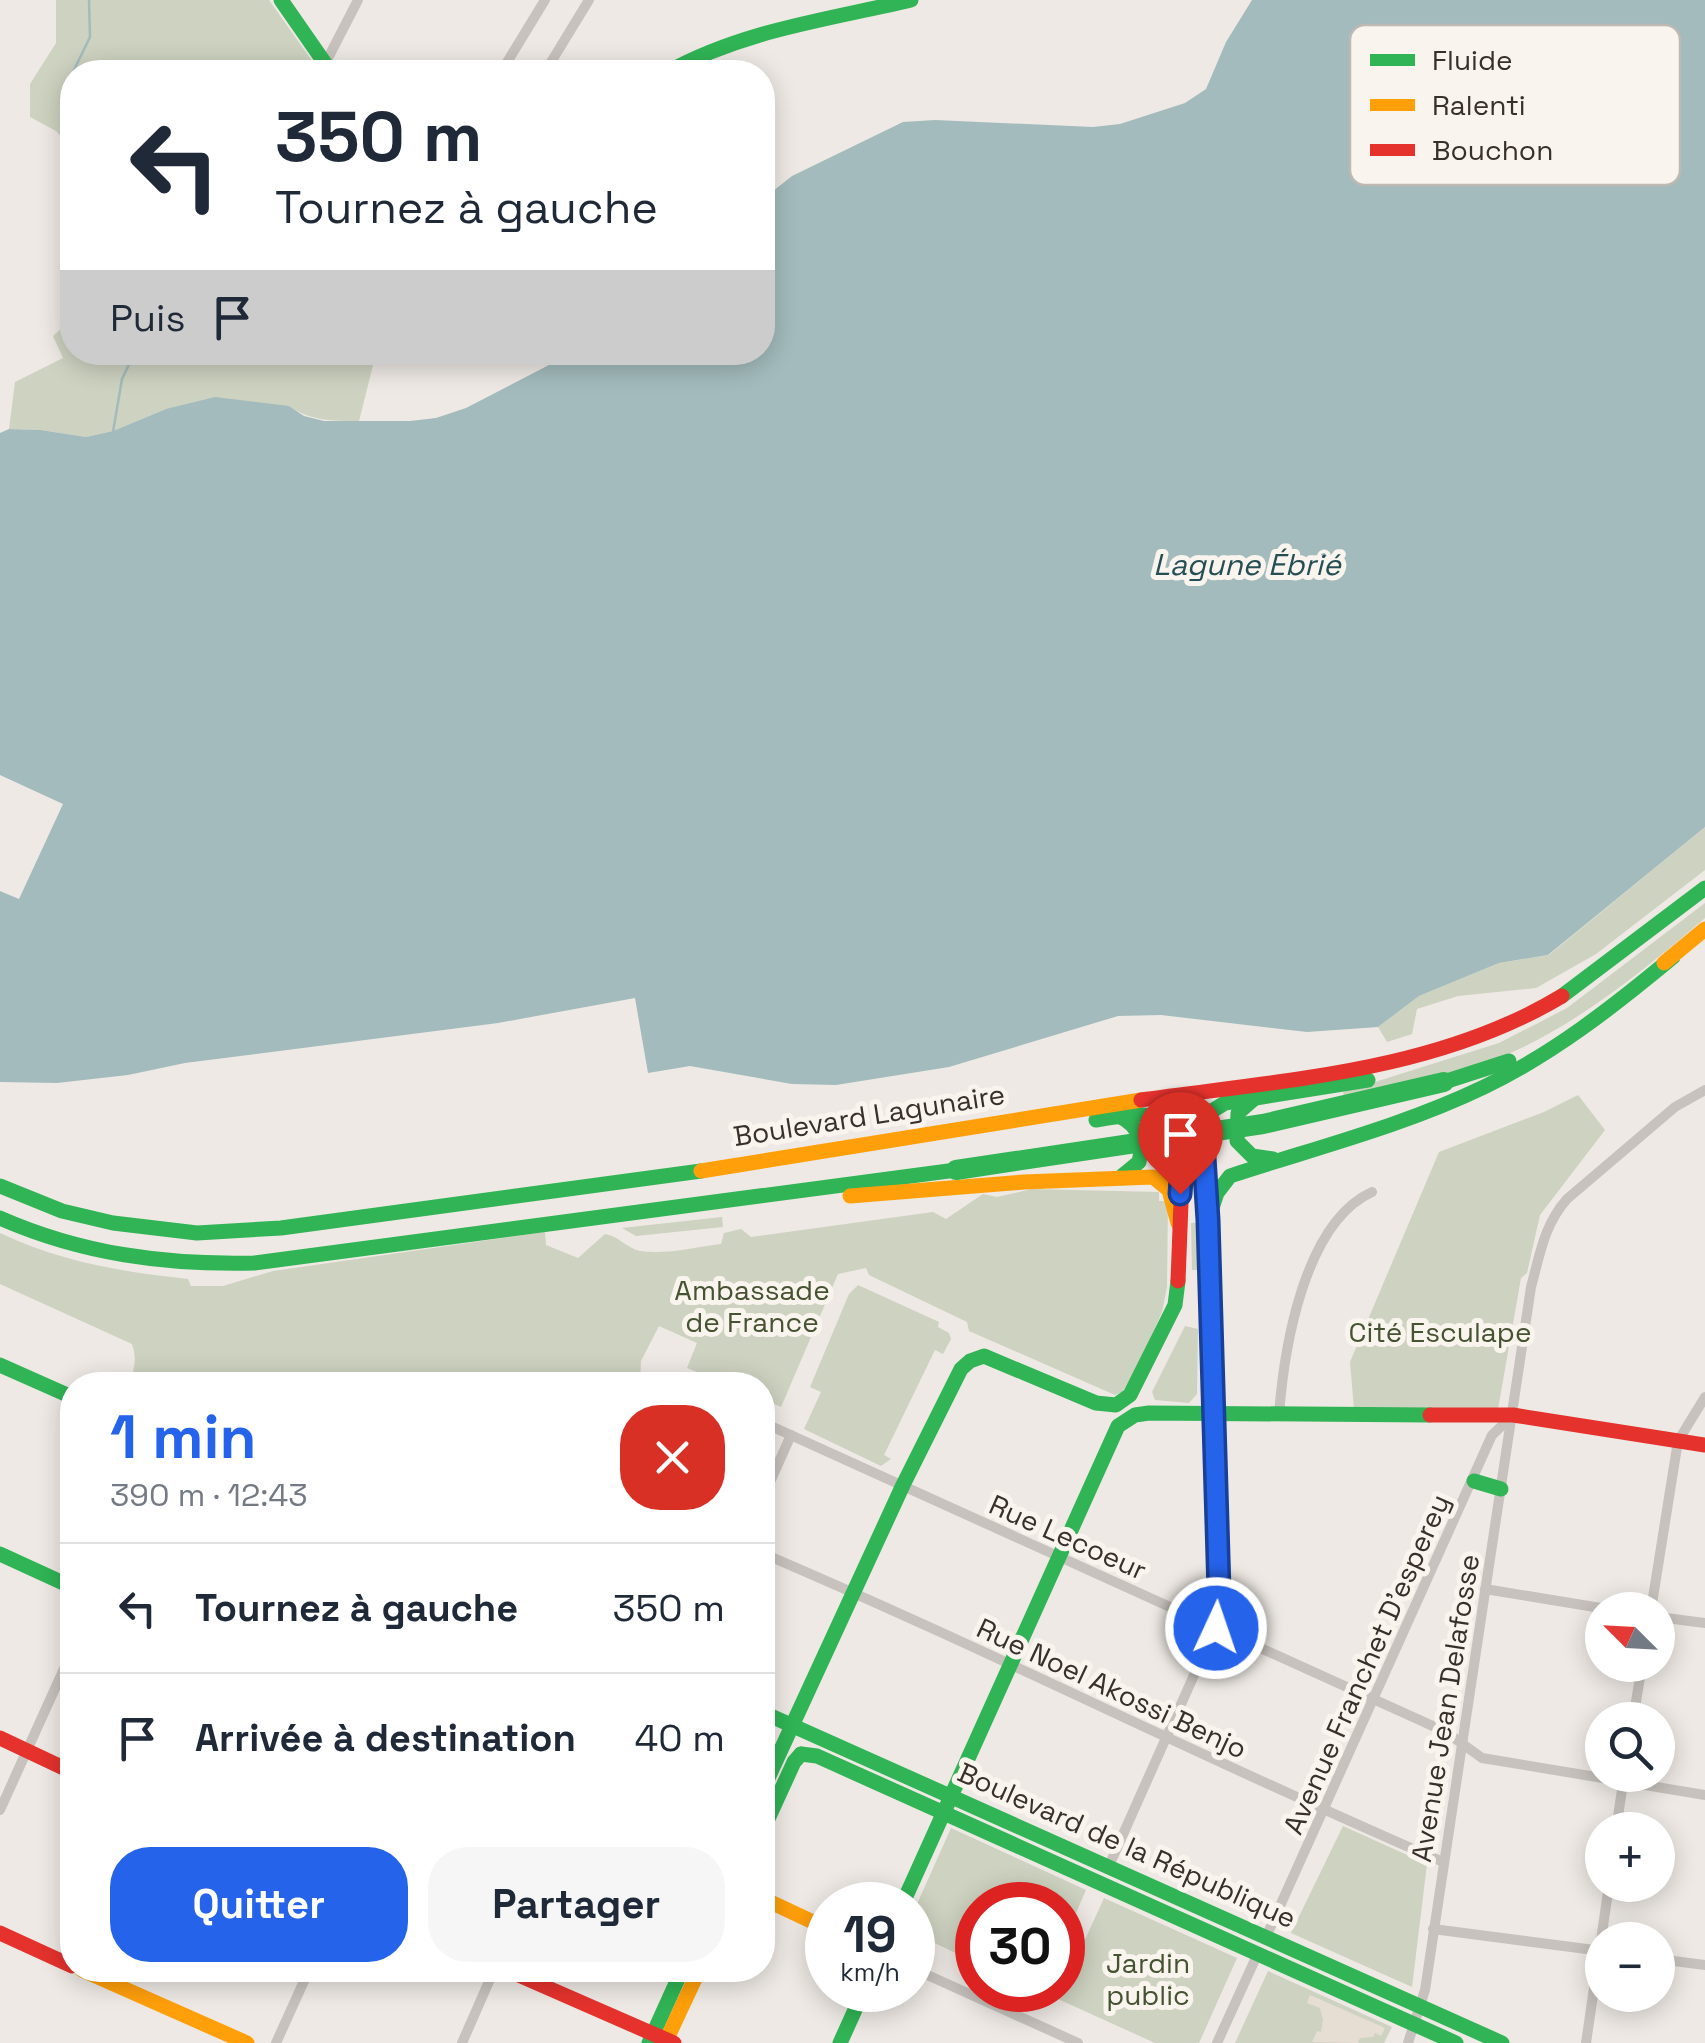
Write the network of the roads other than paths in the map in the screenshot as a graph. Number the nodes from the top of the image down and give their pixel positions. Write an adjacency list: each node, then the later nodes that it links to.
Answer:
1 (358, 0): 7 (street)
2 (545, 0): 8 (street)
3 (589, 0): 9 (street)
4 (911, 0): 10 (main road)
5 (290, 5): 6 (main road)
6 (323, 60)
7 (332, 60)
8 (509, 60)
9 (552, 60)
10 (692, 60)
11 (1705, 888): 14 (main road, Boulevard Lagunaire)
12 (1705, 929): 13 (main road)
13 (1673, 957): 20 (main road); 23 (main road, bridge)
14 (1428, 1053): 16 (main road); 18 (main road, Boulevard Lagunaire)
15 (1705, 1090): 38 (street, Avenue Jean Delafosse)
16 (1257, 1097): 19 (main road); 20 (main road)
17 (1118, 1116): 18 (main road); 19 (main road); 21 (main road)
18 (959, 1127): 22 (main road, Boulevard Lagunaire)
19 (1190, 1132): 26 (main road); 27 (main road)
20 (1287, 1157): 26 (main road)
21 (1122, 1176): 23 (main road); 27 (main road)
22 (0, 1186)
23 (819, 1190): 25 (main road)
24 (1372, 1192): 37 (street)
25 (0, 1218)
26 (1208, 1220): 29 (main road)
27 (1178, 1222): 28 (main road)
28 (1178, 1282): 29 (main road); 30 (main road)
29 (1209, 1284): 36 (main road)
30 (1156, 1347): 34 (main road); 35 (main road)
31 (0, 1366): 32 (main road)
32 (60, 1393)
33 (1705, 1397): 42 (street)
34 (1096, 1403): 39 (main road); 46 (main road)
35 (1148, 1413): 36 (main road); 39 (main road)
36 (1212, 1414): 37 (main road); 58 (street)
37 (1279, 1414): 38 (main road)
38 (1513, 1416): 42 (main road); 45 (street, Avenue Franchet D'esperey); 47 (street, Avenue Jean Delafosse)
39 (1118, 1426): 49 (main road)
40 (775, 1428): 41 (street, Rue Lecoeur)
41 (791, 1435): 44 (street); 46 (street, Rue Lecoeur)
42 (1678, 1440): 43 (main road); 53 (street)
43 (1705, 1445)
44 (775, 1471)
45 (1474, 1481): 47 (main road); 61 (street, Avenue Franchet D'esperey)
46 (903, 1485): 49 (street, Rue Lecoeur); 54 (main road)
47 (1501, 1489): 52 (street, Avenue Jean Delafosse)
48 (0, 1554): 51 (main road)
49 (1060, 1558): 58 (street, Rue Lecoeur); 59 (main road)
50 (775, 1559): 54 (street, Rue Noel Akossi Benjo)
51 (60, 1581)
52 (1486, 1589): 55 (street); 66 (street, Avenue Jean Delafosse)
53 (1654, 1592)
54 (854, 1594): 59 (street, Rue Noel Akossi Benjo); 63 (main road)
55 (1585, 1605)
56 (1675, 1619): 57 (street)
57 (1705, 1622)
58 (1216, 1628): 61 (street, Rue Lecoeur); 65 (street)
59 (1011, 1664): 65 (street, Rue Noel Akossi Benjo); 75 (main road)
60 (60, 1678): 67 (street)
61 (1374, 1698): 66 (street, Rue Lecoeur); 77 (street, Avenue Franchet D'esperey)
62 (775, 1718): 63 (main road, Boulevard de la République)
63 (794, 1726): 68 (main road); 69 (main road); 75 (main road, Boulevard de la République)
64 (0, 1738): 67 (main road)
65 (1166, 1738): 77 (street, Rue Noel Akossi Benjo); 79 (street)
66 (1463, 1744): 71 (street, Rue Lecoeur); 78 (street, Avenue Jean Delafosse)
67 (27, 1751): 70 (main road); 76 (street)
68 (802, 1754): 74 (main road); 75 (main road, Boulevard de la République)
69 (775, 1765)
70 (60, 1766)
71 (1585, 1773)
72 (1675, 1789): 73 (street, Rue Lecoeur)
73 (1705, 1795)
74 (775, 1804)
75 (948, 1804): 79 (main road, Boulevard de la République); 80 (main road); 85 (main road, Boulevard de la République)
76 (0, 1810)
77 (1324, 1811): 78 (street, Rue Noel Akossi Benjo); 85 (street, Avenue Franchet D'esperey)
78 (1444, 1862): 83 (street, Avenue Jean Delafosse)
79 (1108, 1868): 85 (main road, Boulevard de la République)
80 (912, 1882)
81 (775, 1904): 82 (main road)
82 (805, 1918)
83 (1432, 1929): 86 (street); 99 (street, Avenue Jean Delafosse)
84 (0, 1933): 87 (main road)
85 (1262, 1945): 99 (main road, Boulevard de la République); 106 (street, Avenue Franchet D'esperey)
86 (1585, 1948)
87 (60, 1960)
88 (1675, 1961): 89 (street)
89 (1705, 1965)
90 (935, 1978): 105 (street)
91 (109, 1982): 101 (main road)
92 (304, 1982): 102 (street)
93 (489, 1982): 103 (street)
94 (533, 1982): 100 (main road)
95 (678, 1982): 100 (main road)
96 (692, 1982): 100 (main road)
97 (854, 2012): 104 (main road)
98 (1591, 2012): 109 (street)
99 (1415, 2025): 107 (main road, Boulevard de la République); 108 (main road, Boulevard de la République)
100 (661, 2040)
101 (246, 2043)
102 (276, 2043)
103 (462, 2043)
104 (840, 2043)
105 (1078, 2043)
106 (1218, 2043)
107 (1456, 2043)
108 (1502, 2043)
109 (1586, 2043)

